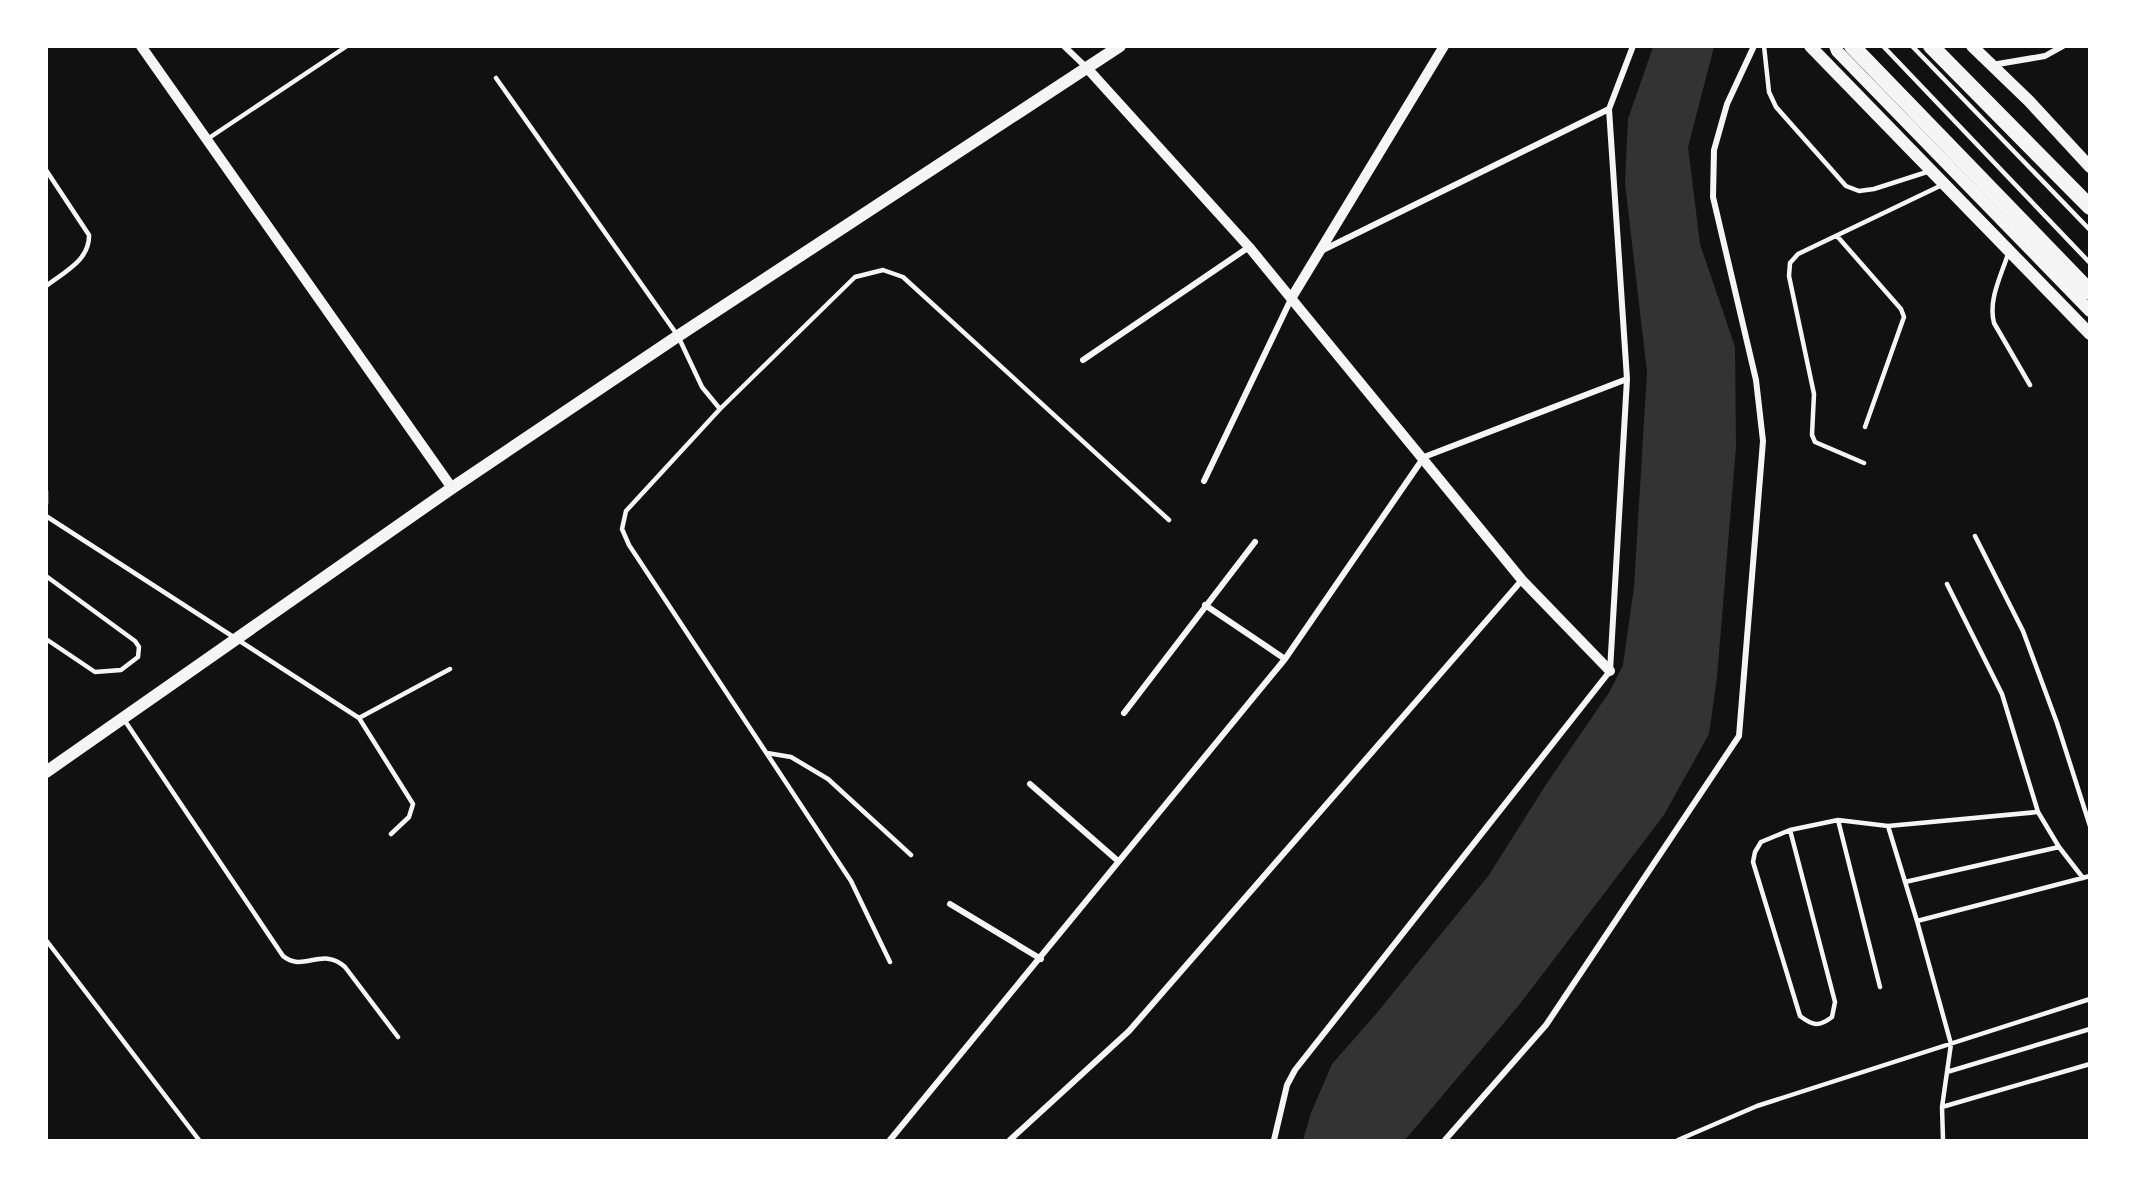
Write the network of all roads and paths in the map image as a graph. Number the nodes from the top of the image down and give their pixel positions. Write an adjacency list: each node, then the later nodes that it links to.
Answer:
1 (141, 46): 21 (street)
2 (347, 46): 21 (lane)
3 (1064, 46): 18 (street)
4 (1120, 46): 18 (main road)
5 (1444, 46): 31 (street)
6 (1633, 46): 20 (street)
7 (1754, 46): 98 (street)
8 (1764, 46): 24 (lane)
9 (1810, 46): 24 (main road)
10 (1835, 46): 36 (main road)
11 (1852, 46): 34 (highway)
12 (1883, 46): 32 (lane)
13 (1912, 46): 27 (lane)
14 (1931, 46): 26 (highway)
15 (1972, 46): 17 (main road)
16 (2063, 46): 17 (street)
17 (1991, 66): 22 (main road)
18 (1087, 68): 29 (street); 38 (main road)
19 (496, 78): 38 (lane)
20 (1609, 109): 31 (street); 40 (street)
21 (206, 140): 47 (street)
22 (2090, 167)
23 (46, 170): 33 (lane)
24 (1931, 171): 25 (main road)
25 (1944, 184): 28 (lane); 30 (main road)
26 (2090, 207)
27 (2090, 230)
28 (1837, 236): 43 (lane); 45 (lane)
29 (1249, 247): 35 (street); 39 (street)
30 (2009, 251): 37 (main road); 41 (lane)
31 (1320, 252): 35 (street)
32 (2090, 263)
33 (46, 286)
34 (2090, 292)
35 (1292, 297): 44 (street); 46 (street)
36 (2090, 311)
37 (2090, 334)
38 (678, 336): 42 (lane); 47 (main road)
39 (1083, 360)
40 (1627, 379): 44 (street); 62 (street)
41 (2031, 385)
42 (720, 409): 51 (lane); 66 (lane)
43 (1865, 427)
44 (1424, 457): 55 (street); 60 (street)
45 (1864, 463)
46 (1204, 480)
47 (452, 488): 59 (main road)
48 (46, 491): 49 (lane)
49 (46, 504)
50 (46, 516): 59 (lane)
51 (1169, 520)
52 (1975, 536): 72 (lane)
53 (1255, 542): 57 (street)
54 (46, 576): 58 (lane)
55 (1522, 580): 62 (street); 96 (street)
56 (1947, 584): 69 (lane)
57 (1205, 605): 60 (street); 63 (street)
58 (46, 639)
59 (237, 639): 64 (main road); 65 (lane)
60 (1285, 659): 77 (street)
61 (450, 669): 65 (lane)
62 (1610, 671): 97 (street)
63 (1124, 713)
64 (123, 718): 67 (main road); 89 (lane)
65 (358, 718): 74 (lane)
66 (767, 753): 76 (lane); 85 (lane)
67 (46, 772)
68 (1030, 784): 77 (street)
69 (2038, 812): 71 (lane); 75 (lane)
70 (1838, 820): 71 (lane); 73 (lane); 86 (lane)
71 (1888, 826): 80 (lane)
72 (2090, 826)
73 (1790, 830): 73 (lane)
74 (391, 834)
75 (2059, 847): 79 (lane); 80 (lane)
76 (911, 855)
77 (1118, 861): 84 (street)
78 (2090, 876): 79 (lane)
79 (2083, 878): 82 (lane)
80 (1905, 882): 82 (lane)
81 (950, 904): 84 (street)
82 (1917, 921): 90 (lane)
83 (46, 940): 94 (lane)
84 (1041, 959): 95 (street)
85 (890, 962)
86 (1880, 987)
87 (2090, 999): 90 (lane)
88 (2090, 1029): 92 (lane)
89 (398, 1037)
90 (1951, 1044): 92 (lane); 99 (lane)
91 (2090, 1064): 93 (lane)
92 (1947, 1072): 93 (lane)
93 (1942, 1107): 100 (lane)
94 (199, 1140)
95 (891, 1140)
96 (1010, 1140)
97 (1274, 1140)
98 (1445, 1140)
99 (1678, 1140)
100 (1943, 1140)

